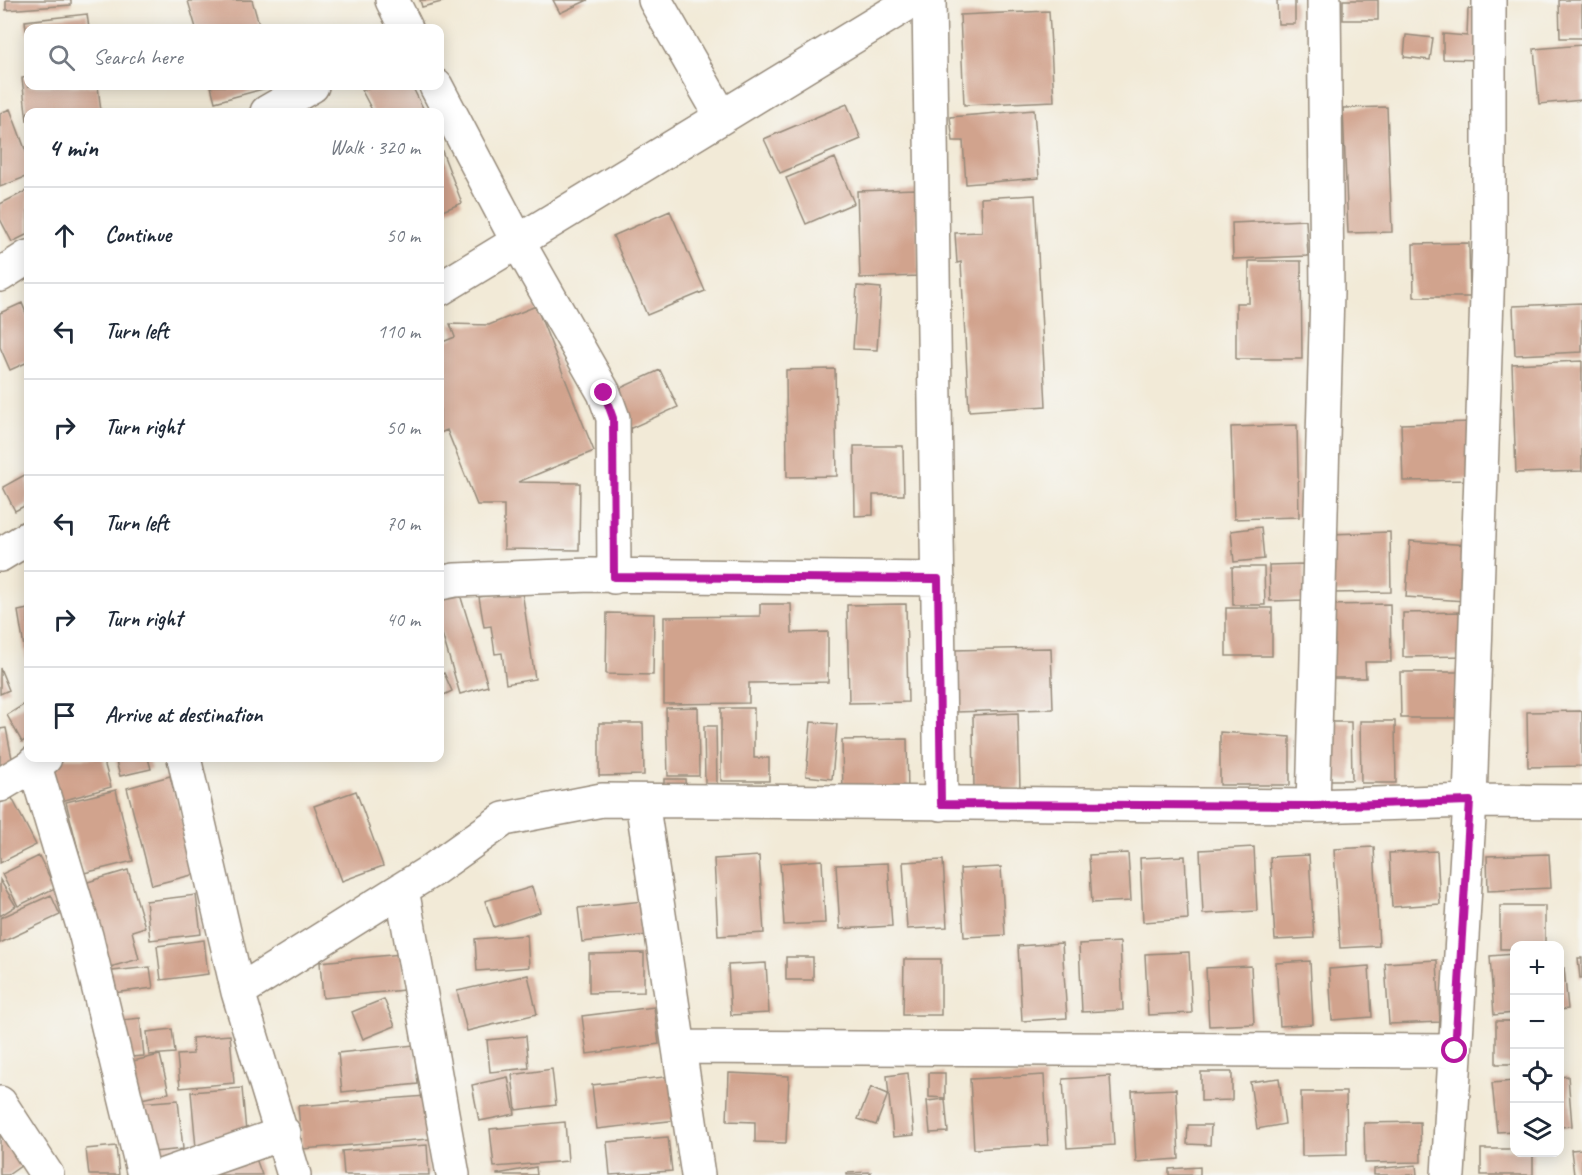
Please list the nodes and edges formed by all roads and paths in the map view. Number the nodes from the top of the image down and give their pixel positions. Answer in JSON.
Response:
{"nodes":[{"id":1,"x":392,"y":0,"type":"edge"},
{"id":2,"x":655,"y":0,"type":"edge"},
{"id":3,"x":914,"y":0,"type":"edge"},
{"id":4,"x":930,"y":0,"type":"edge"},
{"id":5,"x":1324,"y":0,"type":"edge"},
{"id":6,"x":1489,"y":0,"type":"edge"},
{"id":7,"x":403,"y":24,"type":"edge"},
{"id":8,"x":305,"y":90,"type":"edge"},
{"id":9,"x":438,"y":90,"type":"edge"},
{"id":10,"x":274,"y":108,"type":"edge"},
{"id":11,"x":722,"y":117,"type":"junction"},
{"id":12,"x":518,"y":242,"type":"junction"},
{"id":13,"x":24,"y":260,"type":"edge"},
{"id":14,"x":0,"y":275,"type":"edge"},
{"id":15,"x":444,"y":287,"type":"edge"},
{"id":16,"x":24,"y":540,"type":"edge"},
{"id":17,"x":0,"y":555,"type":"edge"},
{"id":18,"x":614,"y":577,"type":"junction"},
{"id":19,"x":938,"y":579,"type":"junction"},
{"id":20,"x":444,"y":582,"type":"edge"},
{"id":21,"x":36,"y":762,"type":"edge"},
{"id":22,"x":40,"y":762,"type":"edge"},
{"id":23,"x":185,"y":762,"type":"edge"},
{"id":24,"x":0,"y":785,"type":"edge"},
{"id":25,"x":642,"y":801,"type":"junction"},
{"id":26,"x":1470,"y":801,"type":"junction"},
{"id":27,"x":1582,"y":802,"type":"edge"},
{"id":28,"x":941,"y":804,"type":"junction"},
{"id":29,"x":1313,"y":806,"type":"junction"},
{"id":30,"x":402,"y":889,"type":"junction"},
{"id":31,"x":238,"y":992,"type":"junction"},
{"id":32,"x":680,"y":1047,"type":"junction"},
{"id":33,"x":1455,"y":1051,"type":"junction"},
{"id":34,"x":0,"y":1104,"type":"edge"},
{"id":35,"x":284,"y":1133,"type":"junction"},
{"id":36,"x":47,"y":1175,"type":"edge"},
{"id":37,"x":144,"y":1175,"type":"edge"},
{"id":38,"x":164,"y":1175,"type":"edge"},
{"id":39,"x":294,"y":1175,"type":"edge"},
{"id":40,"x":453,"y":1175,"type":"edge"},
{"id":41,"x":698,"y":1175,"type":"edge"},
{"id":42,"x":1448,"y":1175,"type":"edge"}],
"edges":[{"from":1,"to":7,"type":"street"},
{"from":2,"to":11,"type":"street"},
{"from":3,"to":11,"type":"street"},
{"from":4,"to":19,"type":"street"},
{"from":5,"to":29,"type":"street"},
{"from":6,"to":26,"type":"street"},
{"from":8,"to":10,"type":"street"},
{"from":9,"to":12,"type":"street"},
{"from":11,"to":12,"type":"street"},
{"from":12,"to":15,"type":"street"},
{"from":12,"to":18,"type":"street"},
{"from":13,"to":14,"type":"street"},
{"from":16,"to":17,"type":"street"},
{"from":18,"to":19,"type":"street"},
{"from":18,"to":20,"type":"street"},
{"from":19,"to":28,"type":"street"},
{"from":21,"to":24,"type":"street"},
{"from":22,"to":37,"type":"street"},
{"from":23,"to":31,"type":"street"},
{"from":25,"to":28,"type":"street"},
{"from":25,"to":30,"type":"street"},
{"from":25,"to":32,"type":"street"},
{"from":26,"to":27,"type":"street"},
{"from":26,"to":29,"type":"street"},
{"from":26,"to":33,"type":"street"},
{"from":28,"to":29,"type":"street"},
{"from":30,"to":31,"type":"street"},
{"from":30,"to":40,"type":"street"},
{"from":31,"to":35,"type":"street"},
{"from":32,"to":33,"type":"street"},
{"from":32,"to":41,"type":"street"},
{"from":33,"to":42,"type":"street"},
{"from":34,"to":36,"type":"street"},
{"from":35,"to":38,"type":"street"},
{"from":35,"to":39,"type":"street"}]}
